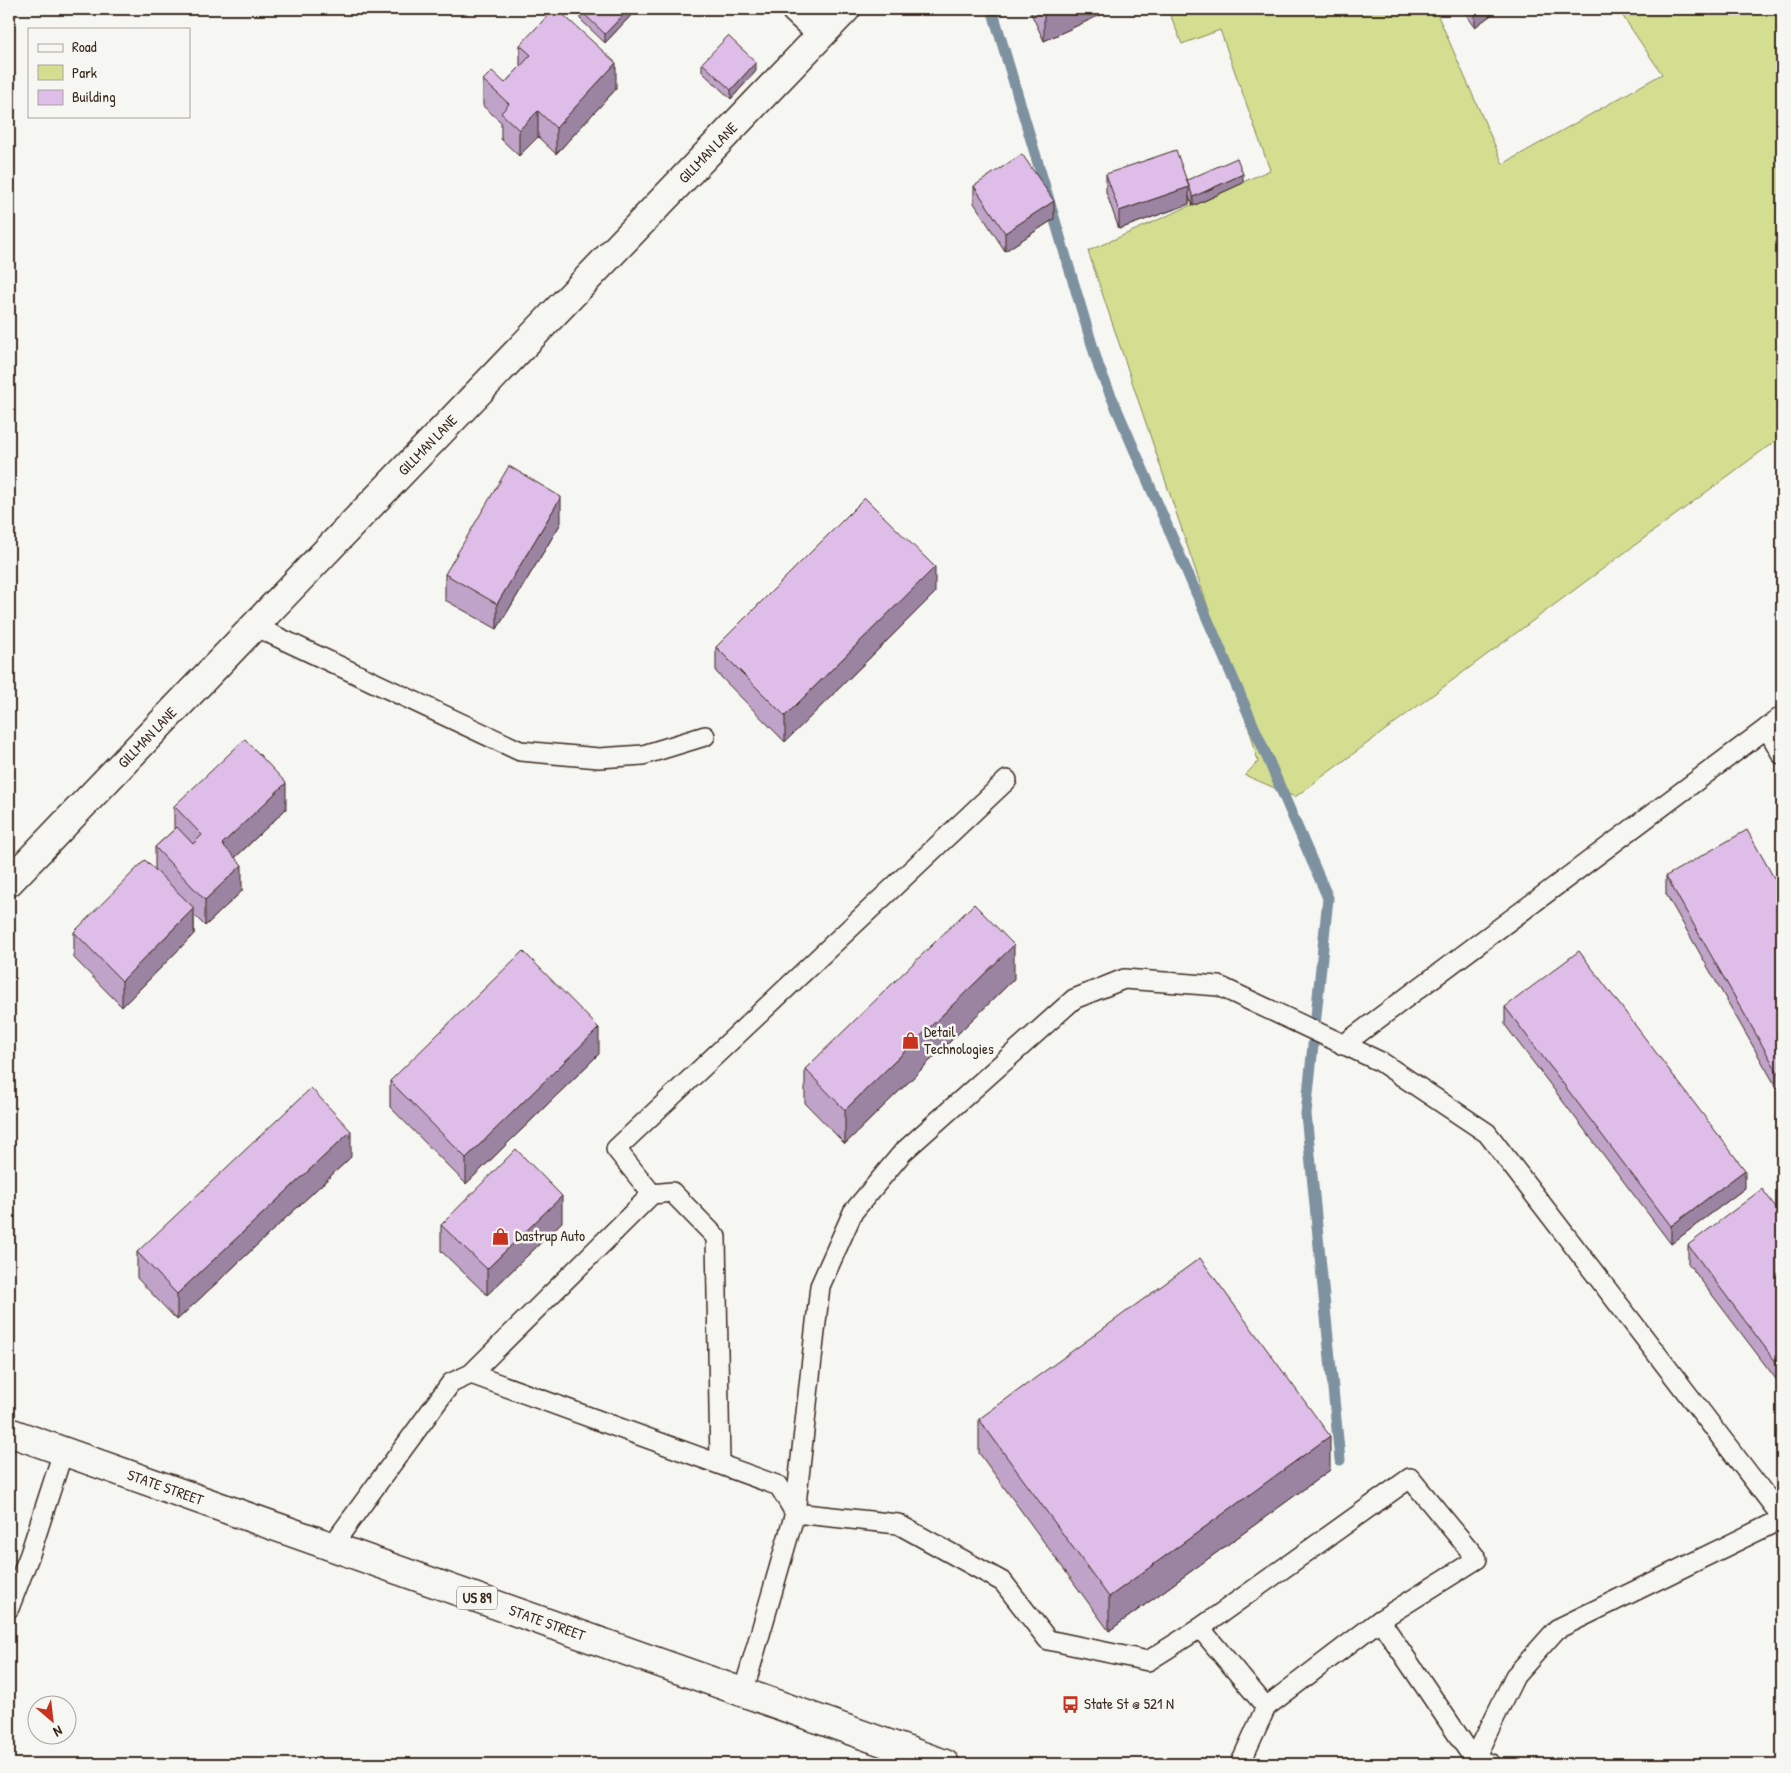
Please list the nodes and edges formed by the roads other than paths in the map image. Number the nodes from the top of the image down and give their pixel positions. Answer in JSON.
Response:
{"nodes":[{"id":1,"x":795,"y":9,"type":"edge"},
{"id":2,"x":846,"y":9,"type":"edge"},
{"id":3,"x":821,"y":33,"type":"junction"},
{"id":4,"x":254,"y":626,"type":"junction"},
{"id":5,"x":1782,"y":716,"type":"edge"},
{"id":6,"x":1767,"y":728,"type":"junction"},
{"id":7,"x":705,"y":736,"type":"dead end"},
{"id":8,"x":1782,"y":755,"type":"edge"},
{"id":9,"x":1007,"y":780,"type":"dead end"},
{"id":10,"x":9,"y":882,"type":"edge"},
{"id":11,"x":1343,"y":1045,"type":"junction"},
{"id":12,"x":652,"y":1194,"type":"junction"},
{"id":13,"x":471,"y":1374,"type":"junction"},
{"id":14,"x":9,"y":1432,"type":"edge"},
{"id":15,"x":63,"y":1452,"type":"junction"},
{"id":16,"x":720,"y":1464,"type":"junction"},
{"id":17,"x":795,"y":1513,"type":"junction"},
{"id":18,"x":1782,"y":1518,"type":"edge"},
{"id":19,"x":331,"y":1546,"type":"junction"},
{"id":20,"x":9,"y":1608,"type":"edge"},
{"id":21,"x":1380,"y":1620,"type":"junction"},
{"id":22,"x":1200,"y":1628,"type":"junction"},
{"id":23,"x":744,"y":1693,"type":"junction"},
{"id":24,"x":1266,"y":1707,"type":"junction"},
{"id":25,"x":1479,"y":1762,"type":"edge"},
{"id":26,"x":945,"y":1764,"type":"edge"},
{"id":27,"x":1240,"y":1764,"type":"edge"}],
"edges":[{"from":1,"to":3,"type":"street"},
{"from":2,"to":3,"type":"street","name":"GILLMAN LANE"},
{"from":3,"to":4,"type":"street","name":"GILLMAN LANE"},
{"from":4,"to":7,"type":"lane"},
{"from":4,"to":10,"type":"street","name":"GILLMAN LANE"},
{"from":5,"to":6,"type":"lane"},
{"from":6,"to":8,"type":"lane"},
{"from":6,"to":11,"type":"lane"},
{"from":9,"to":12,"type":"lane"},
{"from":11,"to":17,"type":"lane"},
{"from":11,"to":18,"type":"lane"},
{"from":12,"to":13,"type":"lane"},
{"from":12,"to":16,"type":"lane"},
{"from":13,"to":16,"type":"lane"},
{"from":13,"to":19,"type":"lane"},
{"from":14,"to":15,"type":"street","name":"STATE STREET","number":"US 89"},
{"from":15,"to":19,"type":"street","name":"STATE STREET","number":"US 89"},
{"from":15,"to":20,"type":"lane"},
{"from":16,"to":17,"type":"lane"},
{"from":17,"to":22,"type":"lane"},
{"from":17,"to":23,"type":"lane"},
{"from":18,"to":25,"type":"lane"},
{"from":19,"to":23,"type":"street","name":"STATE STREET","number":"US 89"},
{"from":21,"to":22,"type":"lane"},
{"from":21,"to":24,"type":"lane"},
{"from":21,"to":25,"type":"lane"},
{"from":22,"to":24,"type":"lane"},
{"from":23,"to":26,"type":"street","name":"STATE STREET","number":"US 89"},
{"from":24,"to":27,"type":"lane"}]}
